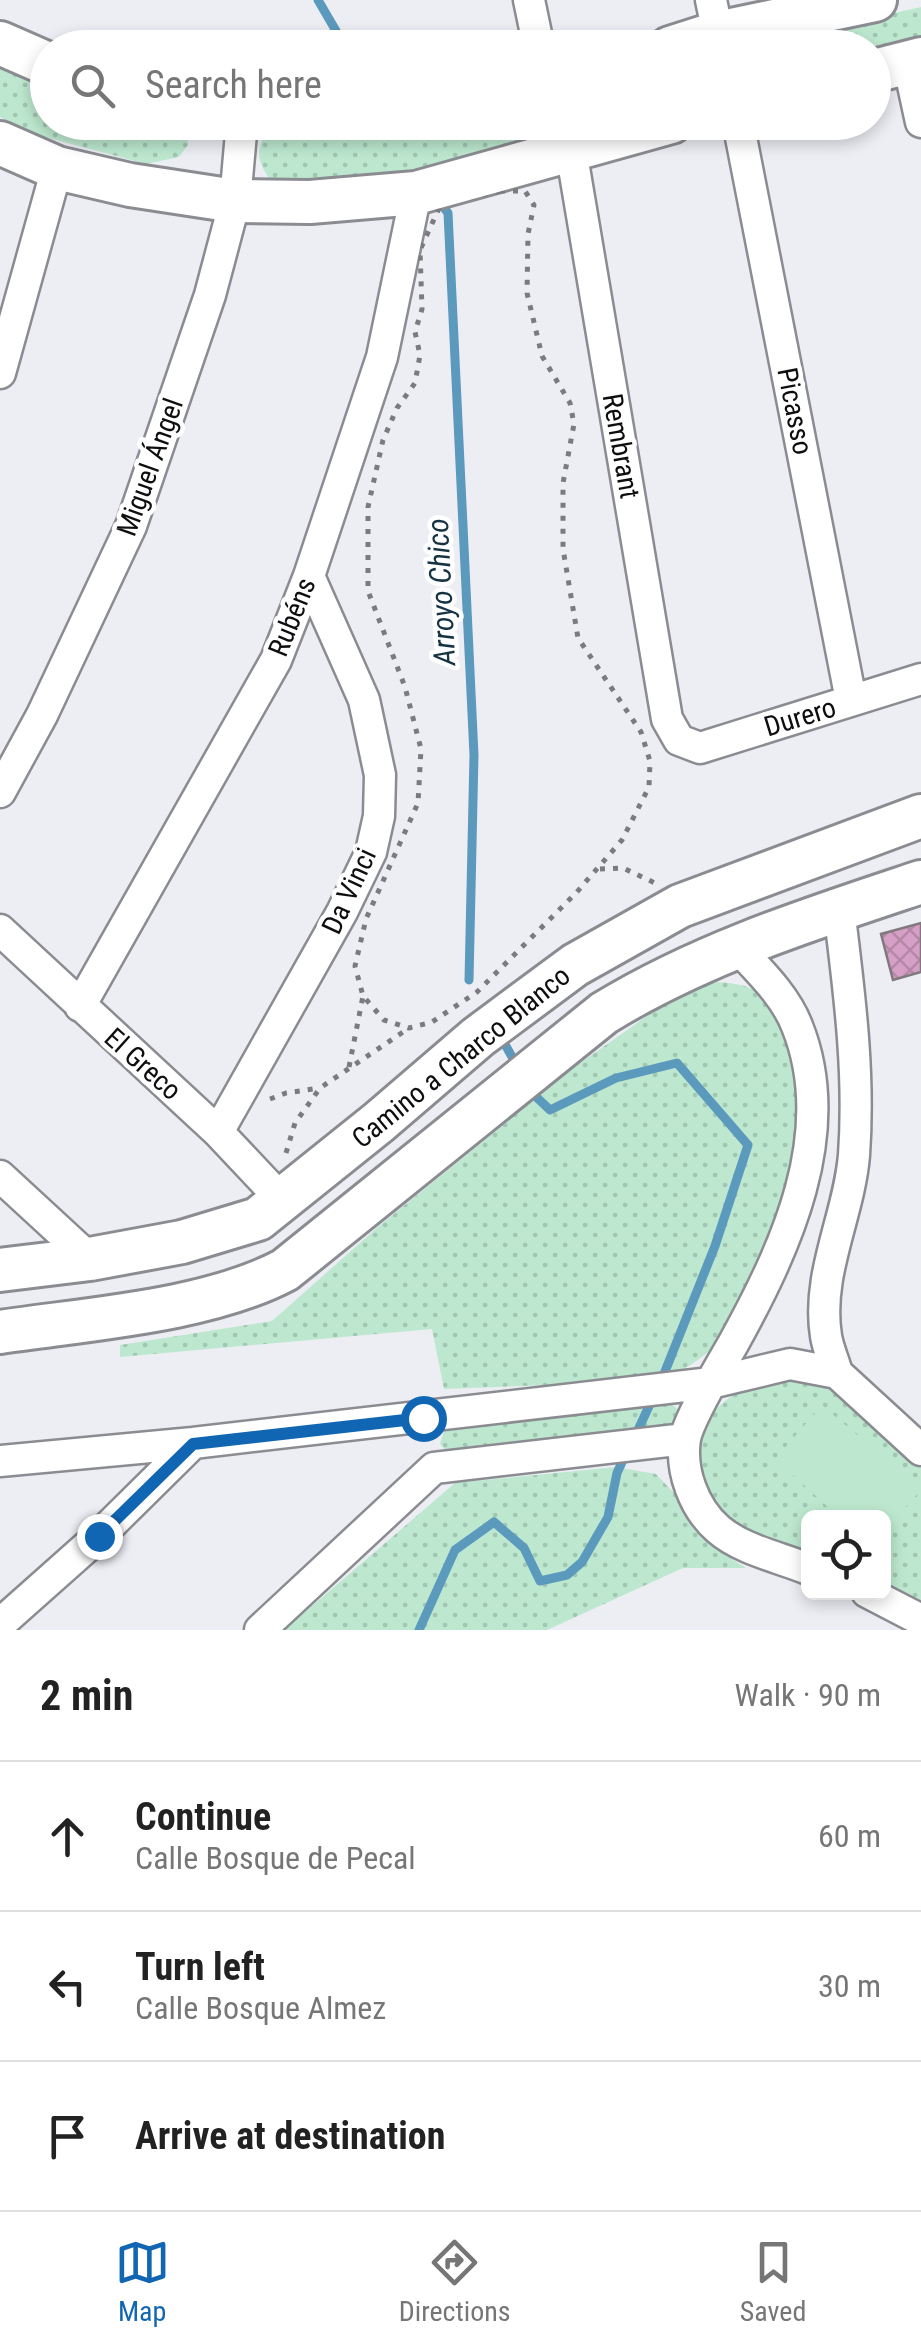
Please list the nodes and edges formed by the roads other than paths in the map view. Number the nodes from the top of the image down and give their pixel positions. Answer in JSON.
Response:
{"nodes":[{"id":1,"x":530,"y":0,"type":"edge"},
{"id":2,"x":876,"y":0,"type":"edge"},
{"id":3,"x":716,"y":27,"type":"edge"},
{"id":4,"x":536,"y":30,"type":"edge"},
{"id":5,"x":0,"y":43,"type":"edge"},
{"id":6,"x":30,"y":56,"type":"edge"},
{"id":7,"x":901,"y":64,"type":"edge"},
{"id":8,"x":921,"y":122,"type":"edge"},
{"id":9,"x":240,"y":140,"type":"edge"},
{"id":10,"x":607,"y":140,"type":"edge"},
{"id":11,"x":742,"y":140,"type":"edge"},
{"id":12,"x":0,"y":143,"type":"edge"},
{"id":13,"x":571,"y":150,"type":"junction"},
{"id":14,"x":57,"y":168,"type":"junction"},
{"id":15,"x":416,"y":193,"type":"junction"},
{"id":16,"x":234,"y":201,"type":"junction"},
{"id":17,"x":1,"y":370,"type":"edge"},
{"id":18,"x":309,"y":576,"type":"junction"},
{"id":19,"x":921,"y":679,"type":"edge"},
{"id":20,"x":851,"y":700,"type":"junction"},
{"id":21,"x":678,"y":740,"type":"joint"},
{"id":22,"x":0,"y":792,"type":"edge"},
{"id":23,"x":921,"y":816,"type":"edge"},
{"id":24,"x":921,"y":882,"type":"edge"},
{"id":25,"x":839,"y":909,"type":"junction"},
{"id":26,"x":0,"y":930,"type":"edge"},
{"id":27,"x":737,"y":947,"type":"junction"},
{"id":28,"x":575,"y":965,"type":"junction"},
{"id":29,"x":80,"y":1006,"type":"junction"},
{"id":30,"x":604,"y":1012,"type":"junction"},
{"id":31,"x":218,"y":1132,"type":"junction"},
{"id":32,"x":0,"y":1176,"type":"edge"},
{"id":33,"x":283,"y":1200,"type":"junction"},
{"id":34,"x":90,"y":1259,"type":"junction"},
{"id":35,"x":0,"y":1270,"type":"edge"},
{"id":36,"x":0,"y":1332,"type":"edge"},
{"id":37,"x":837,"y":1373,"type":"junction"},
{"id":38,"x":711,"y":1383,"type":"junction"},
{"id":39,"x":423,"y":1418,"type":"junction"},
{"id":40,"x":685,"y":1439,"type":"junction"},
{"id":41,"x":193,"y":1444,"type":"junction"},
{"id":42,"x":921,"y":1450,"type":"edge"},
{"id":43,"x":0,"y":1461,"type":"edge"},
{"id":44,"x":434,"y":1468,"type":"junction"},
{"id":45,"x":801,"y":1566,"type":"edge"},
{"id":46,"x":882,"y":1600,"type":"edge"},
{"id":47,"x":921,"y":1620,"type":"edge"},
{"id":48,"x":0,"y":1624,"type":"edge"},
{"id":49,"x":260,"y":1630,"type":"edge"}],
"edges":[{"from":1,"to":4,"type":"street"},
{"from":2,"to":3,"type":"street"},
{"from":5,"to":6,"type":"street"},
{"from":7,"to":8,"type":"street"},
{"from":9,"to":16,"type":"street","name":"Miguel Ángel"},
{"from":10,"to":13,"type":"street"},
{"from":11,"to":20,"type":"street","name":"Picasso"},
{"from":12,"to":14,"type":"street"},
{"from":13,"to":15,"type":"street"},
{"from":13,"to":21,"type":"street","name":"Rembrant"},
{"from":14,"to":16,"type":"street"},
{"from":14,"to":17,"type":"street"},
{"from":15,"to":16,"type":"street"},
{"from":15,"to":18,"type":"street","name":"Rubéns"},
{"from":16,"to":22,"type":"street","name":"Miguel Ángel"},
{"from":18,"to":29,"type":"street","name":"Rubéns"},
{"from":18,"to":31,"type":"street","name":"Da Vinci"},
{"from":19,"to":20,"type":"street","name":"Durero"},
{"from":20,"to":21,"type":"street","name":"Durero"},
{"from":23,"to":28,"type":"street","name":"Camino a Charco Blanco"},
{"from":24,"to":25,"type":"street","name":"Camino a Charco Blanco"},
{"from":25,"to":27,"type":"street","name":"Camino a Charco Blanco"},
{"from":25,"to":37,"type":"street"},
{"from":26,"to":29,"type":"street","name":"El Greco"},
{"from":27,"to":30,"type":"street","name":"Camino a Charco Blanco"},
{"from":27,"to":38,"type":"street"},
{"from":28,"to":30,"type":"street"},
{"from":28,"to":33,"type":"street","name":"Camino a Charco Blanco"},
{"from":29,"to":31,"type":"street","name":"El Greco"},
{"from":30,"to":36,"type":"street","name":"Camino a Charco Blanco"},
{"from":31,"to":33,"type":"street","name":"El Greco"},
{"from":32,"to":34,"type":"street"},
{"from":33,"to":34,"type":"street","name":"Camino a Charco Blanco"},
{"from":34,"to":35,"type":"street","name":"Camino a Charco Blanco"},
{"from":37,"to":38,"type":"street"},
{"from":37,"to":42,"type":"street"},
{"from":38,"to":39,"type":"street"},
{"from":38,"to":40,"type":"street"},
{"from":39,"to":41,"type":"street"},
{"from":39,"to":44,"type":"street"},
{"from":40,"to":44,"type":"street"},
{"from":40,"to":45,"type":"street"},
{"from":41,"to":43,"type":"street"},
{"from":41,"to":48,"type":"street"},
{"from":44,"to":49,"type":"street"},
{"from":46,"to":47,"type":"street"}]}
